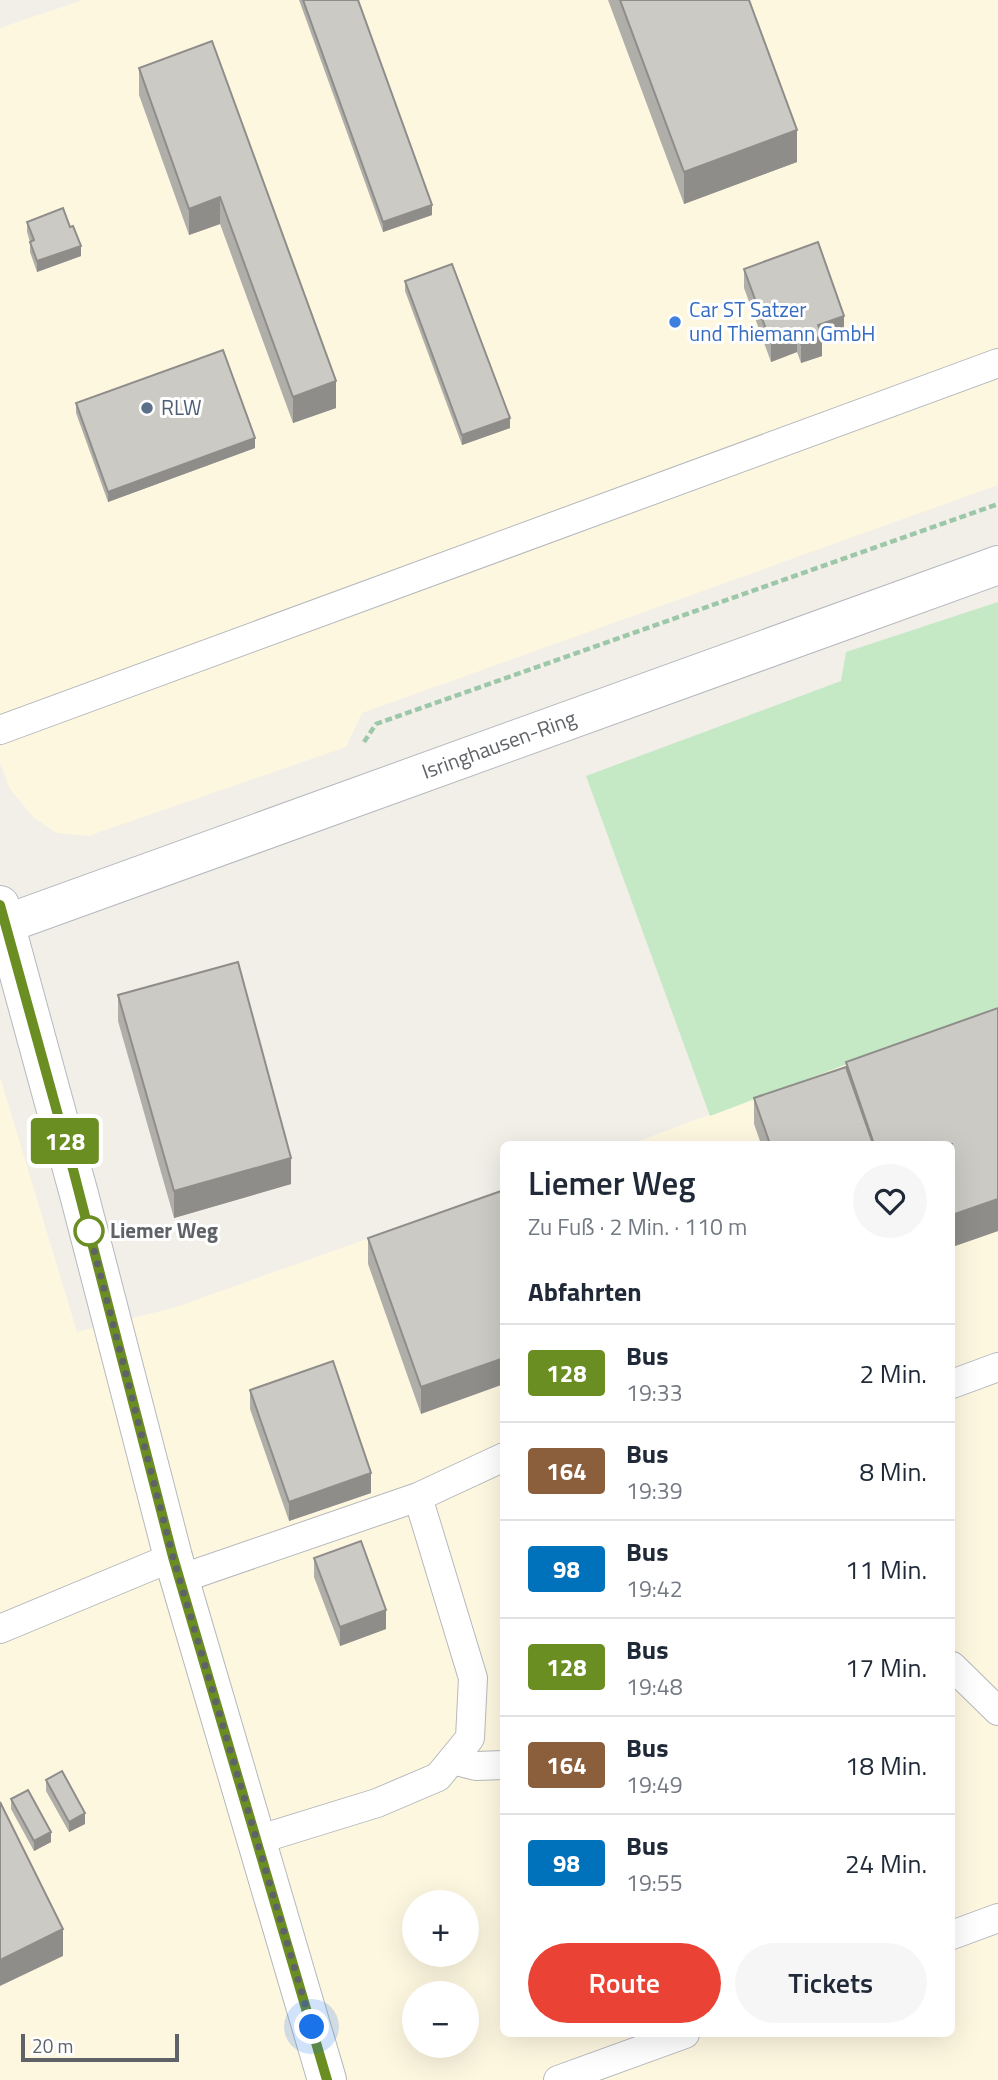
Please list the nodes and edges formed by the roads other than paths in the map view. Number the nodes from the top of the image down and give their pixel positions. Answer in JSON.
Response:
{"nodes":[{"id":1,"x":998,"y":363,"type":"edge"},
{"id":2,"x":998,"y":565,"type":"edge"},
{"id":3,"x":0,"y":730,"type":"edge"},
{"id":4,"x":2,"y":918,"type":"edge"},
{"id":5,"x":998,"y":1367,"type":"edge"},
{"id":6,"x":955,"y":1383,"type":"edge"},
{"id":7,"x":500,"y":1459,"type":"edge"},
{"id":8,"x":418,"y":1497,"type":"junction"},
{"id":9,"x":177,"y":1568,"type":"junction"},
{"id":10,"x":0,"y":1629,"type":"edge"},
{"id":11,"x":955,"y":1669,"type":"edge"},
{"id":12,"x":998,"y":1711,"type":"edge"},
{"id":13,"x":452,"y":1760,"type":"junction"},
{"id":14,"x":500,"y":1765,"type":"edge"},
{"id":15,"x":257,"y":1840,"type":"junction"},
{"id":16,"x":998,"y":1918,"type":"edge"},
{"id":17,"x":955,"y":1934,"type":"edge"},
{"id":18,"x":677,"y":2037,"type":"edge"},
{"id":19,"x":327,"y":2080,"type":"edge"},
{"id":20,"x":558,"y":2080,"type":"edge"}],
"edges":[{"from":1,"to":3,"type":"lane"},
{"from":2,"to":4,"type":"street","name":"Isringhausen-Ring"},
{"from":4,"to":9,"type":"street"},
{"from":5,"to":6,"type":"lane"},
{"from":7,"to":8,"type":"lane"},
{"from":8,"to":9,"type":"lane"},
{"from":8,"to":13,"type":"lane"},
{"from":9,"to":10,"type":"lane"},
{"from":9,"to":15,"type":"street"},
{"from":11,"to":12,"type":"lane"},
{"from":13,"to":14,"type":"lane"},
{"from":13,"to":15,"type":"lane"},
{"from":15,"to":19,"type":"street"},
{"from":16,"to":17,"type":"lane"},
{"from":18,"to":20,"type":"lane"}]}
